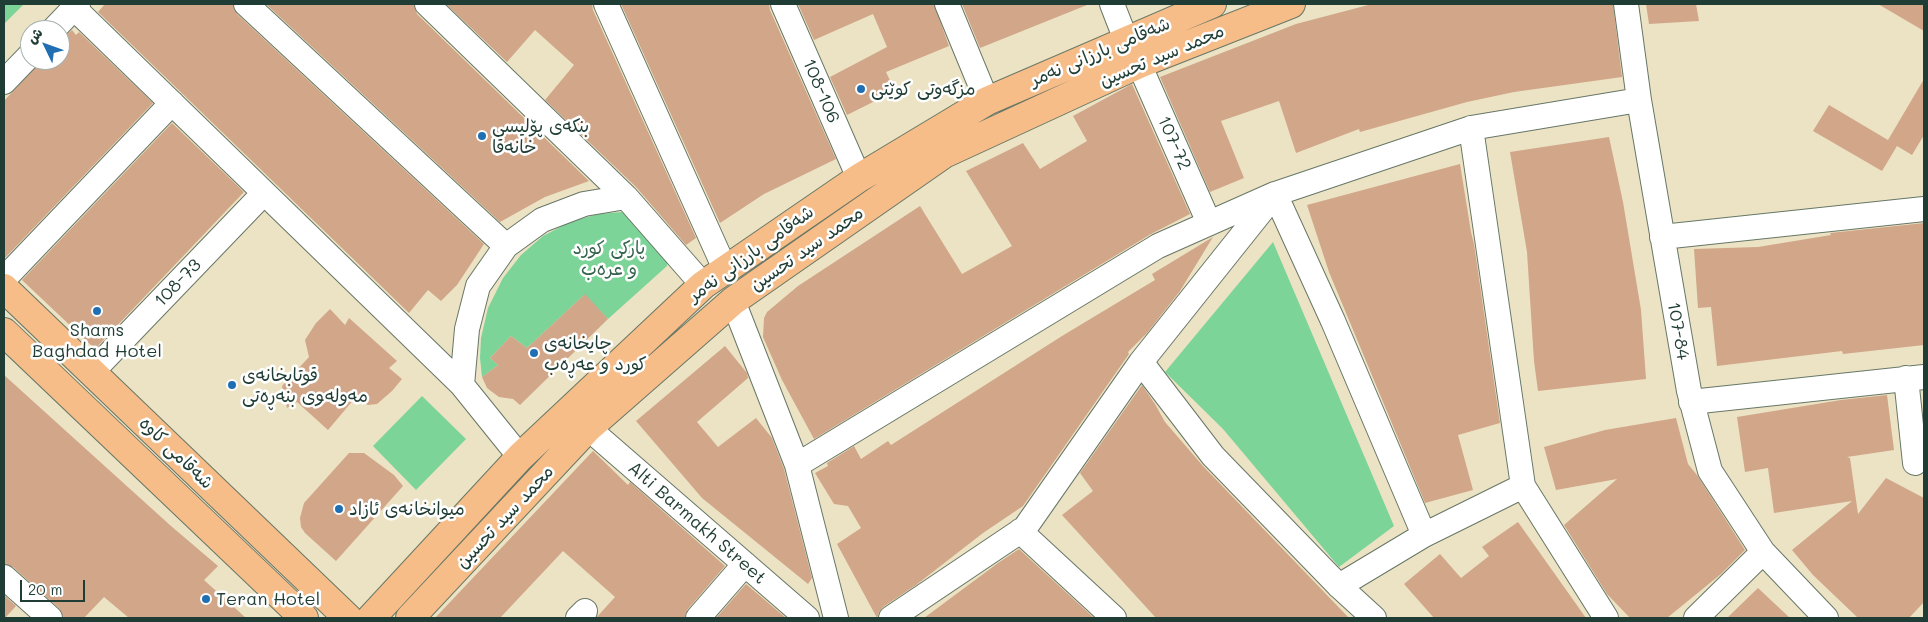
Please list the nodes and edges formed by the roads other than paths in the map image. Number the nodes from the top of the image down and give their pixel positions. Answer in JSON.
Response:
{"nodes":[{"id":1,"x":246,"y":4,"type":"edge"},
{"id":2,"x":427,"y":4,"type":"edge"},
{"id":3,"x":606,"y":4,"type":"edge"},
{"id":4,"x":784,"y":4,"type":"edge"},
{"id":5,"x":947,"y":4,"type":"edge"},
{"id":6,"x":1112,"y":4,"type":"edge"},
{"id":7,"x":1212,"y":4,"type":"edge"},
{"id":8,"x":1291,"y":4,"type":"edge"},
{"id":9,"x":1626,"y":4,"type":"edge"},
{"id":10,"x":76,"y":6,"type":"edge"},
{"id":11,"x":63,"y":20,"type":"edge"},
{"id":12,"x":1126,"y":40,"type":"junction"},
{"id":13,"x":1139,"y":64,"type":"junction"},
{"id":14,"x":20,"y":65,"type":"edge"},
{"id":15,"x":4,"y":82,"type":"edge"},
{"id":16,"x":1639,"y":100,"type":"junction"},
{"id":17,"x":987,"y":101,"type":"junction"},
{"id":18,"x":172,"y":103,"type":"junction"},
{"id":19,"x":1471,"y":128,"type":"junction"},
{"id":20,"x":859,"y":178,"type":"junction"},
{"id":21,"x":264,"y":193,"type":"junction"},
{"id":22,"x":1275,"y":194,"type":"junction"},
{"id":23,"x":626,"y":197,"type":"junction"},
{"id":24,"x":1924,"y":209,"type":"edge"},
{"id":25,"x":1209,"y":223,"type":"junction"},
{"id":26,"x":1662,"y":237,"type":"junction"},
{"id":27,"x":506,"y":246,"type":"junction"},
{"id":28,"x":725,"y":269,"type":"junction"},
{"id":29,"x":4,"y":279,"type":"edge"},
{"id":30,"x":703,"y":285,"type":"junction"},
{"id":31,"x":4,"y":288,"type":"edge"},
{"id":32,"x":732,"y":301,"type":"junction"},
{"id":33,"x":4,"y":332,"type":"edge"},
{"id":34,"x":64,"y":346,"type":"junction"},
{"id":35,"x":1141,"y":362,"type":"junction"},
{"id":36,"x":42,"y":368,"type":"junction"},
{"id":37,"x":92,"y":372,"type":"junction"},
{"id":38,"x":1915,"y":378,"type":"edge"},
{"id":39,"x":462,"y":385,"type":"junction"},
{"id":40,"x":1691,"y":402,"type":"junction"},
{"id":41,"x":588,"y":428,"type":"junction"},
{"id":42,"x":520,"y":457,"type":"junction"},
{"id":43,"x":1915,"y":463,"type":"dead end"},
{"id":44,"x":797,"y":465,"type":"junction"},
{"id":45,"x":1523,"y":486,"type":"junction"},
{"id":46,"x":1020,"y":531,"type":"junction"},
{"id":47,"x":1424,"y":535,"type":"junction"},
{"id":48,"x":1762,"y":552,"type":"junction"},
{"id":49,"x":745,"y":564,"type":"junction"},
{"id":50,"x":4,"y":577,"type":"edge"},
{"id":51,"x":1339,"y":586,"type":"junction"},
{"id":52,"x":50,"y":618,"type":"edge"},
{"id":53,"x":304,"y":618,"type":"edge"},
{"id":54,"x":348,"y":618,"type":"edge"},
{"id":55,"x":371,"y":618,"type":"edge"},
{"id":56,"x":410,"y":618,"type":"edge"},
{"id":57,"x":698,"y":618,"type":"edge"},
{"id":58,"x":807,"y":618,"type":"edge"},
{"id":59,"x":836,"y":618,"type":"edge"},
{"id":60,"x":891,"y":618,"type":"edge"},
{"id":61,"x":1114,"y":618,"type":"edge"},
{"id":62,"x":1374,"y":618,"type":"edge"},
{"id":63,"x":1606,"y":618,"type":"edge"},
{"id":64,"x":1696,"y":618,"type":"edge"},
{"id":65,"x":1826,"y":618,"type":"edge"}],
"edges":[{"from":1,"to":27,"type":"street"},
{"from":2,"to":23,"type":"street"},
{"from":3,"to":28,"type":"street"},
{"from":4,"to":20,"type":"street","name":"108-106"},
{"from":5,"to":17,"type":"street"},
{"from":6,"to":12,"type":"street"},
{"from":7,"to":12,"type":"main road","name":"شەقامی بارزانی نەمر"},
{"from":8,"to":13,"type":"main road","name":"محمد سید تحسین"},
{"from":9,"to":16,"type":"street","name":"107-84"},
{"from":10,"to":11,"type":"street"},
{"from":10,"to":18,"type":"street"},
{"from":12,"to":17,"type":"main road","name":"شەقامی بارزانی نەمر"},
{"from":13,"to":25,"type":"street","name":"107-72"},
{"from":13,"to":32,"type":"main road","name":"محمد سید تحسین"},
{"from":14,"to":15,"type":"street"},
{"from":16,"to":19,"type":"street"},
{"from":16,"to":26,"type":"street","name":"107-84"},
{"from":17,"to":20,"type":"main road","name":"شەقامی بارزانی نەمر"},
{"from":18,"to":21,"type":"street"},
{"from":18,"to":29,"type":"street"},
{"from":19,"to":22,"type":"street"},
{"from":19,"to":45,"type":"street"},
{"from":20,"to":28,"type":"main road","name":"شەقامی بارزانی نەمر"},
{"from":21,"to":37,"type":"street","name":"108-73"},
{"from":21,"to":39,"type":"street"},
{"from":22,"to":25,"type":"street"},
{"from":22,"to":35,"type":"street"},
{"from":22,"to":47,"type":"street"},
{"from":23,"to":27,"type":"street"},
{"from":23,"to":30,"type":"street"},
{"from":24,"to":26,"type":"street"},
{"from":25,"to":44,"type":"street"},
{"from":26,"to":40,"type":"street","name":"107-84"},
{"from":27,"to":39,"type":"street"},
{"from":28,"to":30,"type":"main road","name":"شەقامی بارزانی نەمر"},
{"from":30,"to":42,"type":"main road","name":"شەقامی بارزانی نەمر"},
{"from":31,"to":34,"type":"main road","name":"شەقامی کاوە"},
{"from":32,"to":41,"type":"main road","name":"محمد سید تحسین"},
{"from":32,"to":44,"type":"street"},
{"from":33,"to":36,"type":"main road","name":"شەقامی کاوە"},
{"from":34,"to":36,"type":"main road"},
{"from":34,"to":37,"type":"main road","name":"شەقامی کاوە"},
{"from":35,"to":46,"type":"street"},
{"from":35,"to":51,"type":"street"},
{"from":36,"to":53,"type":"main road","name":"شەقامی کاوە"},
{"from":37,"to":54,"type":"main road","name":"شەقامی کاوە"},
{"from":38,"to":40,"type":"street"},
{"from":38,"to":43,"type":"street"},
{"from":39,"to":42,"type":"street"},
{"from":40,"to":48,"type":"street","name":"107-84"},
{"from":41,"to":49,"type":"street","name":"Alti Barmakh Street"},
{"from":41,"to":56,"type":"main road","name":"محمد سید تحسین"},
{"from":42,"to":55,"type":"main road","name":"شەقامی بارزانی نەمر"},
{"from":44,"to":59,"type":"street"},
{"from":45,"to":47,"type":"street"},
{"from":45,"to":63,"type":"street"},
{"from":46,"to":60,"type":"street"},
{"from":46,"to":61,"type":"street"},
{"from":47,"to":51,"type":"street"},
{"from":48,"to":64,"type":"street"},
{"from":48,"to":65,"type":"street","name":"107-84"},
{"from":49,"to":57,"type":"street"},
{"from":49,"to":58,"type":"street","name":"Alti Barmakh Street"},
{"from":50,"to":52,"type":"street"},
{"from":51,"to":62,"type":"street"}]}
